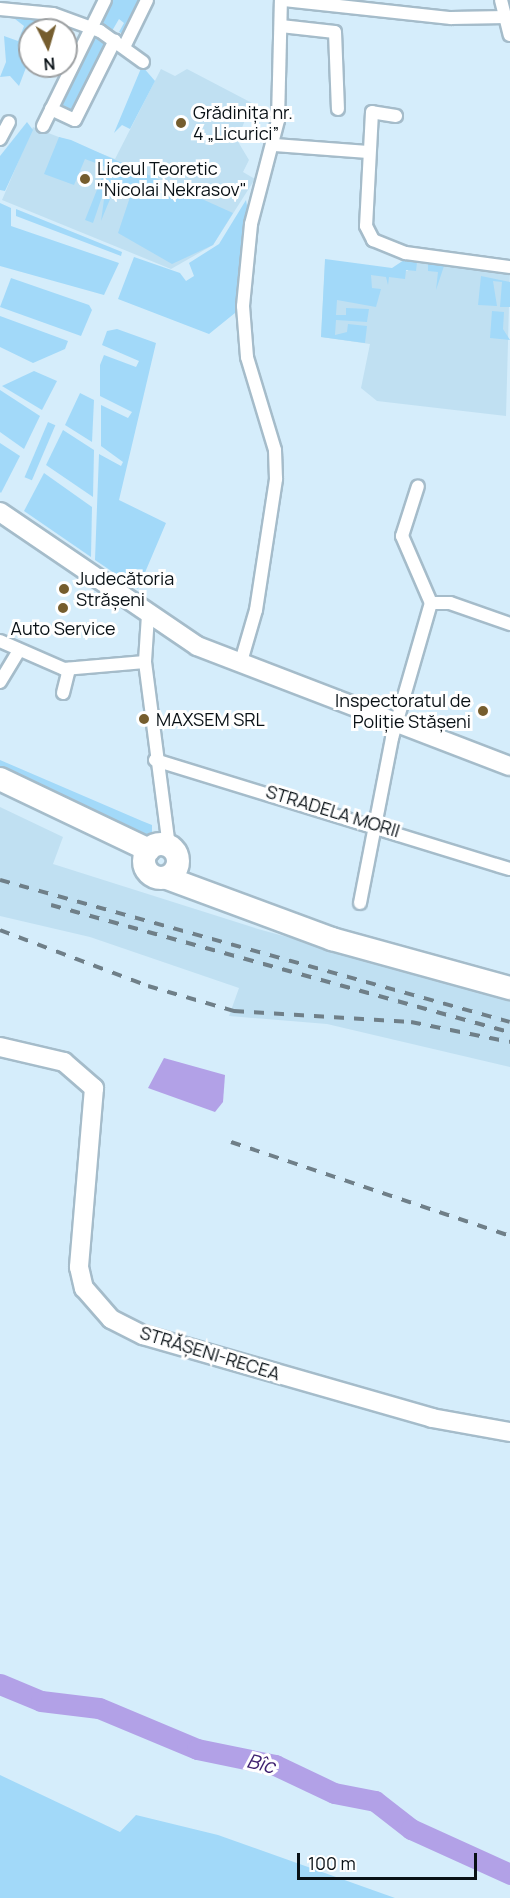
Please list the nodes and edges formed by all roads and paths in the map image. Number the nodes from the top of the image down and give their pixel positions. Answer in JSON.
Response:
{"nodes":[{"id":1,"x":105,"y":0,"type":"edge"},
{"id":2,"x":147,"y":0,"type":"edge"},
{"id":3,"x":283,"y":0,"type":"edge"},
{"id":4,"x":501,"y":0,"type":"edge"},
{"id":5,"x":8,"y":6,"type":"edge"},
{"id":6,"x":506,"y":17,"type":"junction"},
{"id":7,"x":281,"y":26,"type":"junction"},
{"id":8,"x":91,"y":29,"type":"junction"},
{"id":9,"x":510,"y":35,"type":"edge"},
{"id":10,"x":120,"y":44,"type":"junction"},
{"id":11,"x":143,"y":62,"type":"dead end"},
{"id":12,"x":51,"y":109,"type":"junction"},
{"id":13,"x":338,"y":109,"type":"dead end"},
{"id":14,"x":396,"y":116,"type":"dead end"},
{"id":15,"x":9,"y":122,"type":"dead end"},
{"id":16,"x":43,"y":126,"type":"dead end"},
{"id":17,"x":0,"y":139,"type":"edge"},
{"id":18,"x":274,"y":145,"type":"junction"},
{"id":19,"x":369,"y":152,"type":"junction"},
{"id":20,"x":510,"y":267,"type":"edge"},
{"id":21,"x":418,"y":486,"type":"dead end"},
{"id":22,"x":0,"y":512,"type":"edge"},
{"id":23,"x":431,"y":603,"type":"junction"},
{"id":24,"x":148,"y":615,"type":"junction"},
{"id":25,"x":510,"y":624,"type":"edge"},
{"id":26,"x":0,"y":641,"type":"edge"},
{"id":27,"x":19,"y":650,"type":"junction"},
{"id":28,"x":145,"y":662,"type":"junction"},
{"id":29,"x":240,"y":665,"type":"junction"},
{"id":30,"x":69,"y":669,"type":"junction"},
{"id":31,"x":0,"y":682,"type":"edge"},
{"id":32,"x":63,"y":693,"type":"dead end"},
{"id":33,"x":398,"y":722,"type":"junction"},
{"id":34,"x":154,"y":760,"type":"junction"},
{"id":35,"x":510,"y":766,"type":"edge"},
{"id":36,"x":0,"y":779,"type":"edge"},
{"id":37,"x":0,"y":793,"type":"edge"},
{"id":38,"x":377,"y":824,"type":"junction"},
{"id":39,"x":162,"y":861,"type":"junction"},
{"id":40,"x":510,"y":869,"type":"edge"},
{"id":41,"x":360,"y":903,"type":"dead end"},
{"id":42,"x":510,"y":973,"type":"edge"},
{"id":43,"x":510,"y":988,"type":"edge"},
{"id":44,"x":0,"y":1047,"type":"edge"},
{"id":45,"x":510,"y":1432,"type":"edge"}],
"edges":[{"from":1,"to":8,"type":"street"},
{"from":2,"to":10,"type":"street"},
{"from":3,"to":6,"type":"street"},
{"from":3,"to":7,"type":"street"},
{"from":4,"to":6,"type":"street"},
{"from":5,"to":8,"type":"street"},
{"from":6,"to":9,"type":"street"},
{"from":7,"to":13,"type":"street"},
{"from":7,"to":18,"type":"street"},
{"from":8,"to":10,"type":"street"},
{"from":8,"to":12,"type":"street"},
{"from":10,"to":11,"type":"street"},
{"from":10,"to":12,"type":"street"},
{"from":12,"to":16,"type":"street"},
{"from":14,"to":19,"type":"street"},
{"from":15,"to":17,"type":"street"},
{"from":18,"to":19,"type":"street"},
{"from":18,"to":29,"type":"street"},
{"from":19,"to":20,"type":"street"},
{"from":21,"to":23,"type":"street"},
{"from":22,"to":24,"type":"main road"},
{"from":23,"to":25,"type":"street"},
{"from":23,"to":33,"type":"street"},
{"from":24,"to":28,"type":"street"},
{"from":24,"to":29,"type":"main road"},
{"from":26,"to":27,"type":"street"},
{"from":27,"to":30,"type":"street"},
{"from":27,"to":31,"type":"street"},
{"from":28,"to":30,"type":"street"},
{"from":28,"to":34,"type":"street"},
{"from":29,"to":33,"type":"main road"},
{"from":30,"to":32,"type":"street"},
{"from":33,"to":35,"type":"main road"},
{"from":33,"to":38,"type":"street"},
{"from":34,"to":38,"type":"street","name":"STRADELA MORII"},
{"from":34,"to":39,"type":"street"},
{"from":36,"to":39,"type":"highway"},
{"from":37,"to":39,"type":"highway"},
{"from":38,"to":40,"type":"street","name":"STRADELA MORII"},
{"from":38,"to":41,"type":"street"},
{"from":39,"to":42,"type":"highway"},
{"from":39,"to":43,"type":"highway"},
{"from":44,"to":45,"type":"main road","name":"STRĂȘENI-RECEA"}]}
